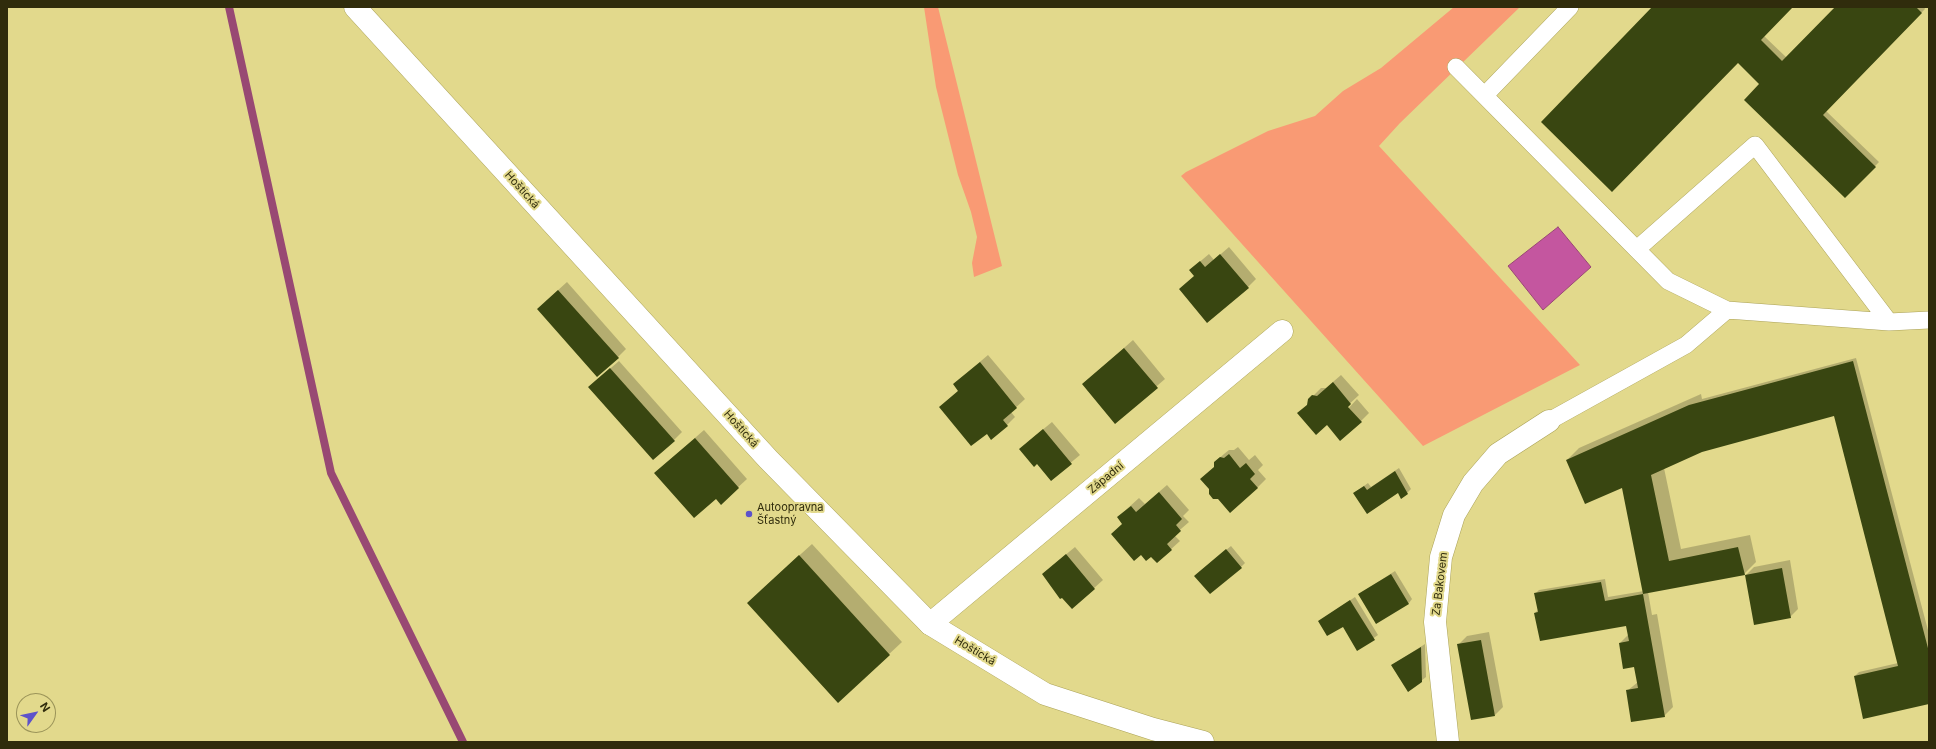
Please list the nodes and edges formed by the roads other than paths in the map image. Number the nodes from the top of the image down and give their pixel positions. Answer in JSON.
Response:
{"nodes":[{"id":1,"x":356,"y":7,"type":"edge"},
{"id":2,"x":1570,"y":7,"type":"edge"},
{"id":3,"x":1456,"y":67,"type":"dead end"},
{"id":4,"x":1484,"y":95,"type":"junction"},
{"id":5,"x":1637,"y":249,"type":"junction"},
{"id":6,"x":1727,"y":310,"type":"junction"},
{"id":7,"x":1929,"y":320,"type":"edge"},
{"id":8,"x":1889,"y":322,"type":"junction"},
{"id":9,"x":1282,"y":331,"type":"dead end"},
{"id":10,"x":1549,"y":421,"type":"joint"},
{"id":11,"x":930,"y":624,"type":"junction"},
{"id":12,"x":1203,"y":742,"type":"edge"},
{"id":13,"x":1448,"y":742,"type":"edge"}],
"edges":[{"from":1,"to":11,"type":"street","name":"Hoštická"},
{"from":2,"to":4,"type":"lane"},
{"from":3,"to":4,"type":"lane"},
{"from":4,"to":5,"type":"lane"},
{"from":5,"to":6,"type":"lane"},
{"from":5,"to":8,"type":"lane"},
{"from":6,"to":8,"type":"lane"},
{"from":6,"to":10,"type":"lane"},
{"from":7,"to":8,"type":"lane"},
{"from":9,"to":11,"type":"street","name":"Západní"},
{"from":10,"to":13,"type":"street","name":"Za Bakovem"},
{"from":11,"to":12,"type":"street","name":"Hoštická"}]}
